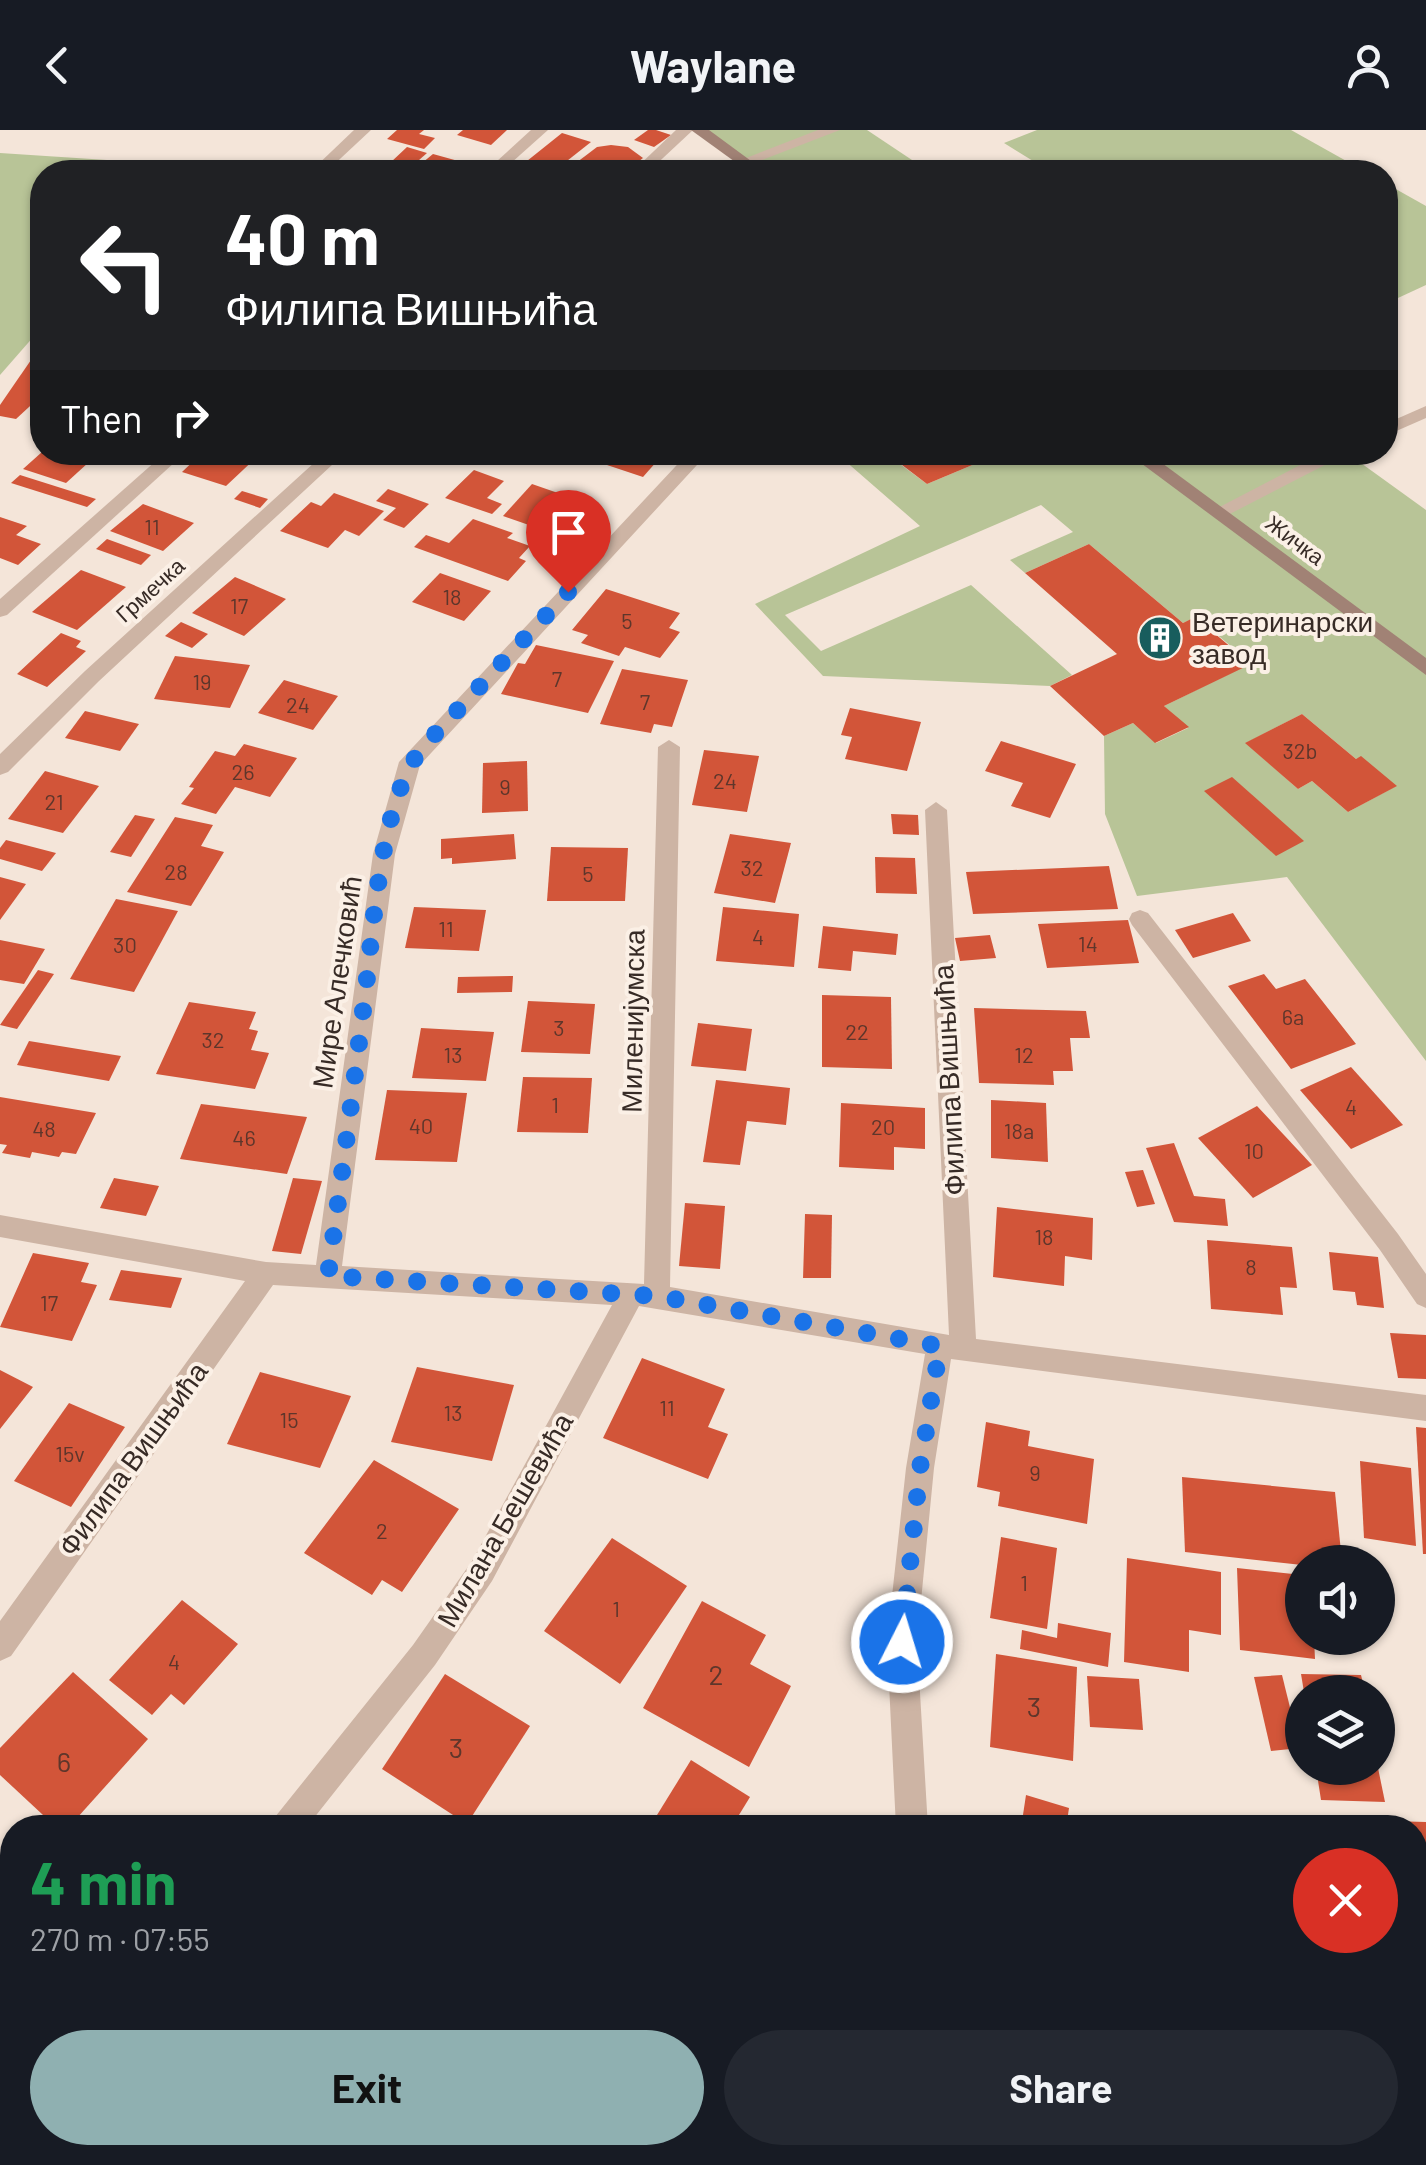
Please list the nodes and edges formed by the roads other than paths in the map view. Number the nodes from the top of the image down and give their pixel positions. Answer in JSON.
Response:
{"nodes":[{"id":1,"x":363,"y":130,"type":"edge"},
{"id":2,"x":540,"y":130,"type":"edge"},
{"id":3,"x":685,"y":130,"type":"edge"},
{"id":4,"x":698,"y":130,"type":"edge"},
{"id":5,"x":832,"y":130,"type":"edge"},
{"id":6,"x":330,"y":160,"type":"edge"},
{"id":7,"x":506,"y":160,"type":"edge"},
{"id":8,"x":652,"y":160,"type":"edge"},
{"id":9,"x":741,"y":160,"type":"edge"},
{"id":10,"x":766,"y":160,"type":"edge"},
{"id":11,"x":1426,"y":411,"type":"edge"},
{"id":12,"x":1398,"y":425,"type":"edge"},
{"id":13,"x":162,"y":465,"type":"edge"},
{"id":14,"x":323,"y":465,"type":"edge"},
{"id":15,"x":688,"y":465,"type":"edge"},
{"id":16,"x":1152,"y":465,"type":"edge"},
{"id":17,"x":1315,"y":465,"type":"edge"},
{"id":18,"x":1217,"y":513,"type":"junction"},
{"id":19,"x":0,"y":610,"type":"edge"},
{"id":20,"x":1426,"y":668,"type":"edge"},
{"id":21,"x":669,"y":747,"type":"dead end"},
{"id":22,"x":0,"y":767,"type":"edge"},
{"id":23,"x":936,"y":810,"type":"dead end"},
{"id":24,"x":1140,"y":920,"type":"dead end"},
{"id":25,"x":0,"y":1226,"type":"edge"},
{"id":26,"x":266,"y":1273,"type":"junction"},
{"id":27,"x":328,"y":1276,"type":"junction"},
{"id":28,"x":644,"y":1296,"type":"junction"},
{"id":29,"x":1426,"y":1296,"type":"edge"},
{"id":30,"x":952,"y":1348,"type":"junction"},
{"id":31,"x":1426,"y":1408,"type":"edge"},
{"id":32,"x":0,"y":1646,"type":"edge"},
{"id":33,"x":296,"y":1815,"type":"edge"},
{"id":34,"x":911,"y":1815,"type":"edge"}],
"edges":[{"from":1,"to":6,"type":"street"},
{"from":2,"to":7,"type":"street"},
{"from":3,"to":8,"type":"street"},
{"from":4,"to":9,"type":"main road"},
{"from":5,"to":10,"type":"street"},
{"from":11,"to":12,"type":"street"},
{"from":13,"to":19,"type":"street"},
{"from":14,"to":22,"type":"street","name":"Грмечка"},
{"from":15,"to":27,"type":"street","name":"Мире Алечковић"},
{"from":16,"to":18,"type":"main road","name":"Жичка"},
{"from":17,"to":18,"type":"street"},
{"from":18,"to":20,"type":"main road","name":"Жичка"},
{"from":21,"to":28,"type":"street","name":"Миленијумска"},
{"from":23,"to":30,"type":"street","name":"Филипа Вишњића"},
{"from":24,"to":29,"type":"street"},
{"from":25,"to":26,"type":"street"},
{"from":26,"to":27,"type":"street"},
{"from":26,"to":32,"type":"street","name":"Филипа Вишњића"},
{"from":27,"to":28,"type":"street"},
{"from":28,"to":30,"type":"street"},
{"from":28,"to":33,"type":"street","name":"Милана Бешевића"},
{"from":30,"to":31,"type":"street"},
{"from":30,"to":34,"type":"street","name":"Филипа Вишњића"}]}
